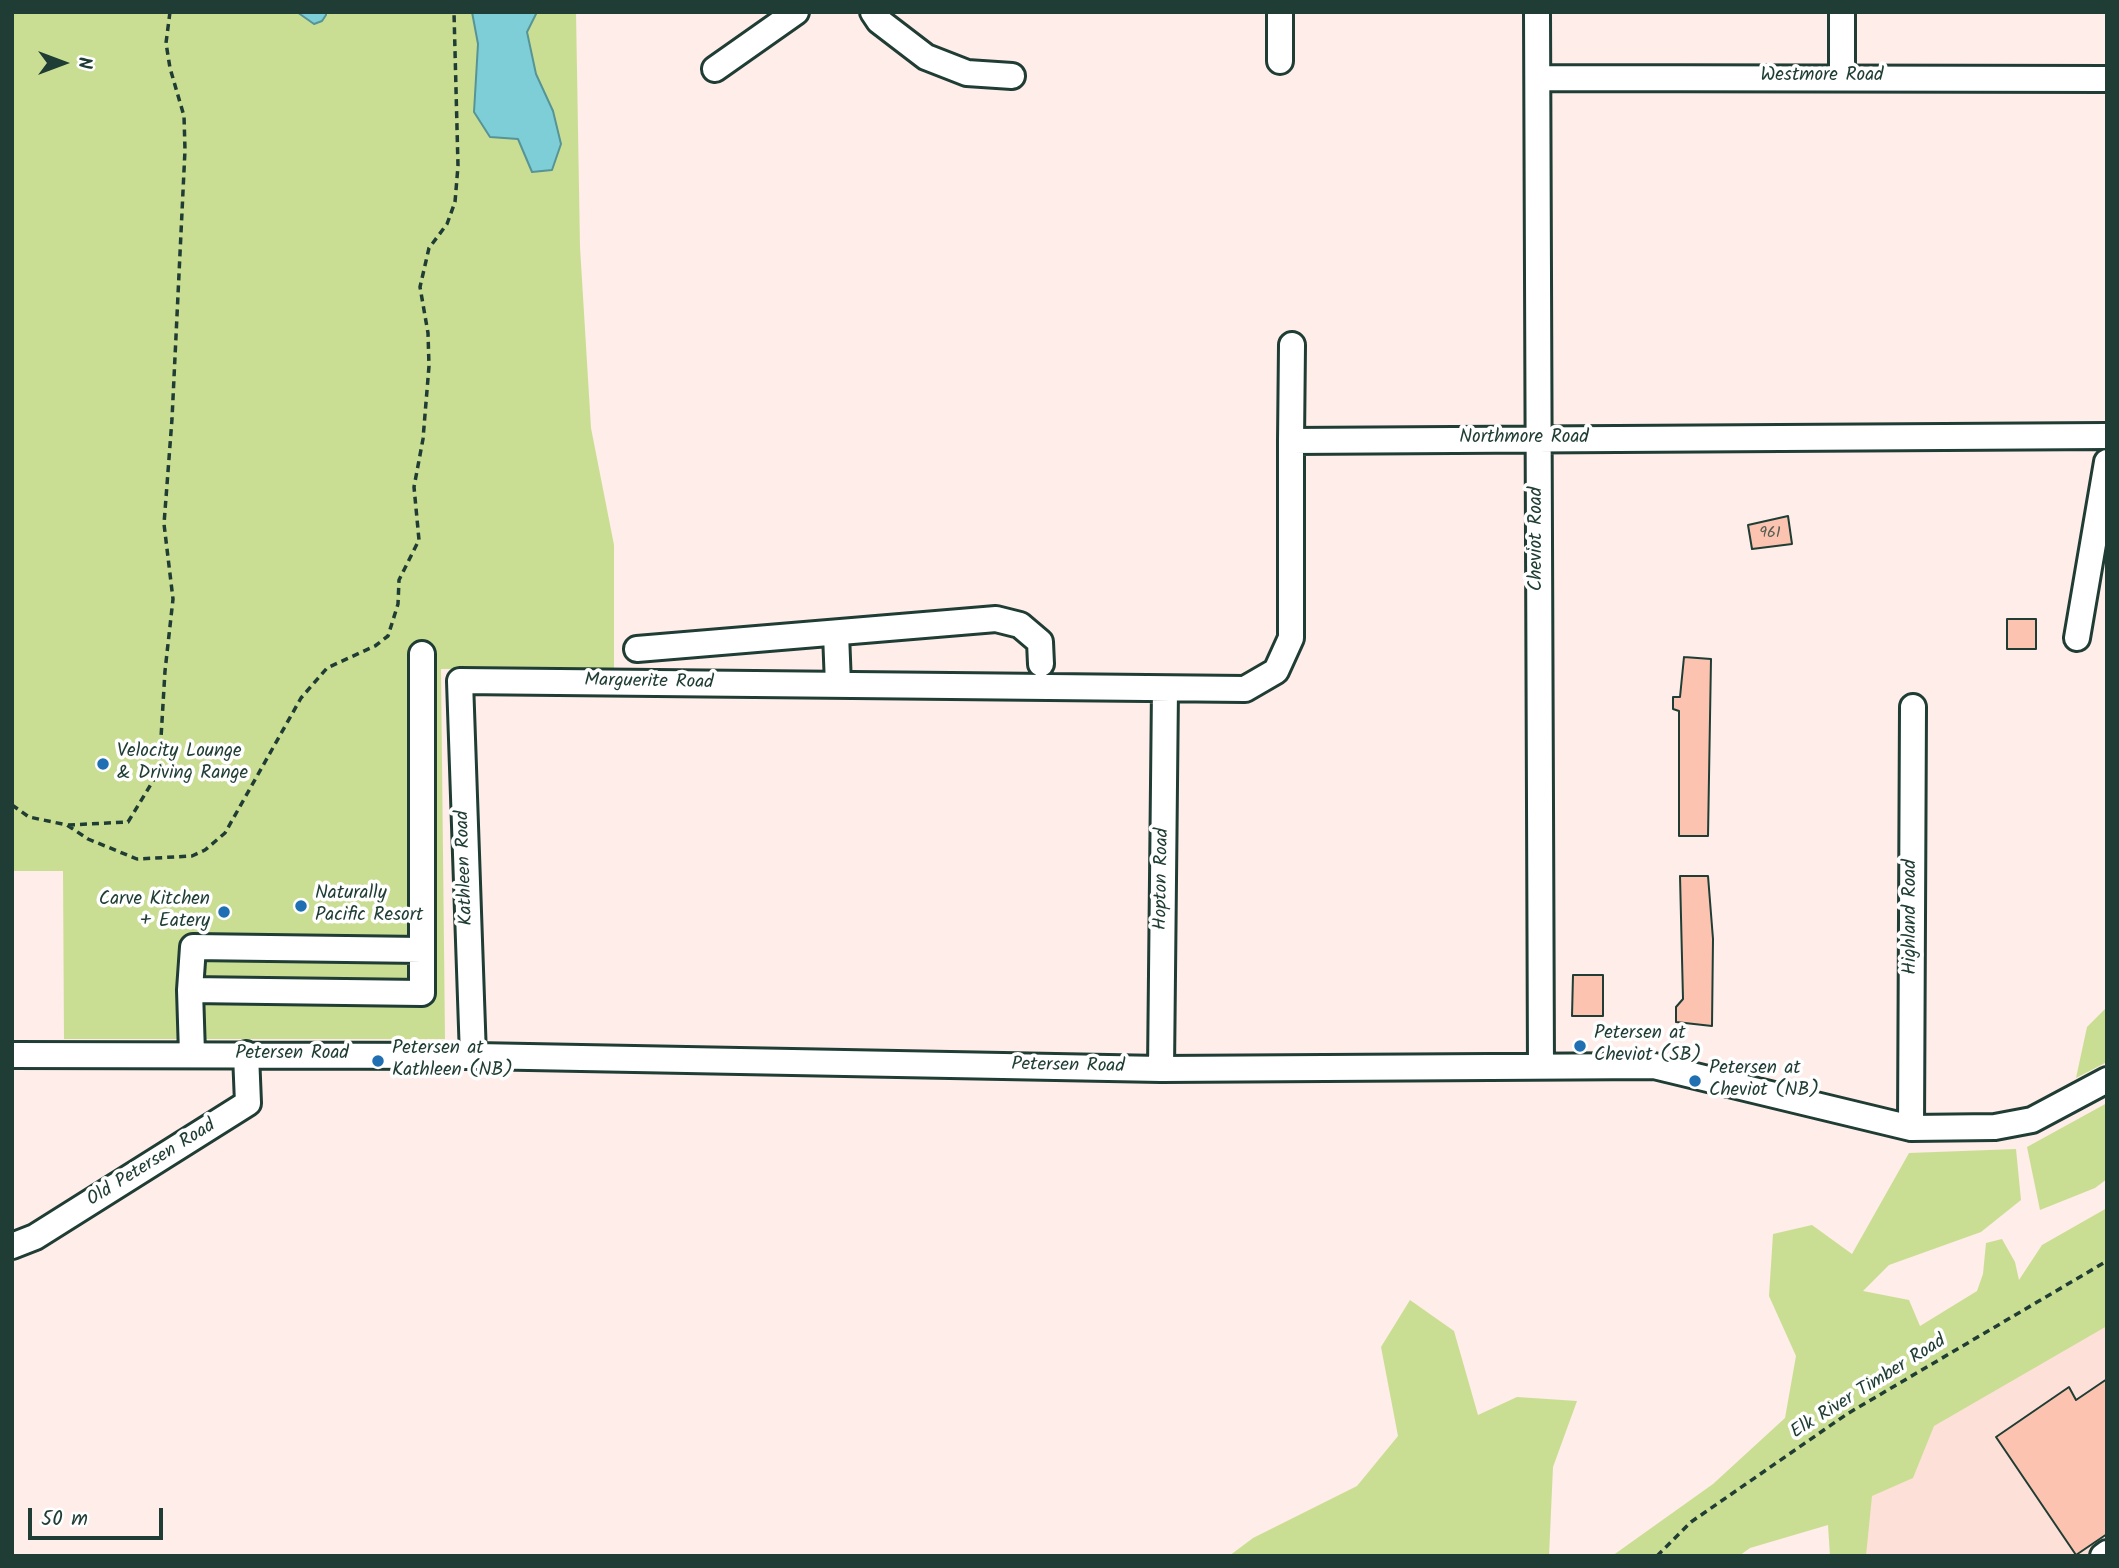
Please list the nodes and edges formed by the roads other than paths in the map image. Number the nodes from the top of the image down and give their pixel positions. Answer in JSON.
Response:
{"nodes":[{"id":1,"x":796,"y":12,"type":"edge"},
{"id":2,"x":873,"y":12,"type":"edge"},
{"id":3,"x":1280,"y":12,"type":"edge"},
{"id":4,"x":1537,"y":12,"type":"edge"},
{"id":5,"x":1842,"y":12,"type":"edge"},
{"id":6,"x":1280,"y":61,"type":"dead end"},
{"id":7,"x":715,"y":69,"type":"dead end"},
{"id":8,"x":1012,"y":76,"type":"dead end"},
{"id":9,"x":1842,"y":77,"type":"junction"},
{"id":10,"x":1538,"y":78,"type":"junction"},
{"id":11,"x":2107,"y":79,"type":"edge"},
{"id":12,"x":1292,"y":345,"type":"dead end"},
{"id":13,"x":2107,"y":436,"type":"edge"},
{"id":14,"x":1538,"y":439,"type":"junction"},
{"id":15,"x":1291,"y":441,"type":"junction"},
{"id":16,"x":2107,"y":462,"type":"edge"},
{"id":17,"x":836,"y":633,"type":"junction"},
{"id":18,"x":2077,"y":638,"type":"dead end"},
{"id":19,"x":636,"y":649,"type":"dead end"},
{"id":20,"x":422,"y":654,"type":"dead end"},
{"id":21,"x":1041,"y":664,"type":"dead end"},
{"id":22,"x":460,"y":681,"type":"joint"},
{"id":23,"x":838,"y":685,"type":"junction"},
{"id":24,"x":1165,"y":690,"type":"junction"},
{"id":25,"x":1913,"y":707,"type":"dead end"},
{"id":26,"x":422,"y":950,"type":"junction"},
{"id":27,"x":190,"y":990,"type":"junction"},
{"id":28,"x":192,"y":1054,"type":"junction"},
{"id":29,"x":246,"y":1054,"type":"junction"},
{"id":30,"x":12,"y":1055,"type":"edge"},
{"id":31,"x":473,"y":1056,"type":"junction"},
{"id":32,"x":1541,"y":1066,"type":"junction"},
{"id":33,"x":1161,"y":1069,"type":"junction"},
{"id":34,"x":2107,"y":1080,"type":"edge"},
{"id":35,"x":1911,"y":1128,"type":"junction"},
{"id":36,"x":12,"y":1246,"type":"edge"}],
"edges":[{"from":1,"to":7,"type":"street"},
{"from":2,"to":8,"type":"street"},
{"from":3,"to":6,"type":"street"},
{"from":4,"to":10,"type":"street","name":"Cheviot Road"},
{"from":5,"to":9,"type":"street"},
{"from":9,"to":10,"type":"street","name":"Westmore Road"},
{"from":9,"to":11,"type":"street","name":"Westmore Road"},
{"from":10,"to":14,"type":"street","name":"Cheviot Road"},
{"from":12,"to":15,"type":"street"},
{"from":13,"to":14,"type":"street","name":"Northmore Road"},
{"from":14,"to":15,"type":"street","name":"Northmore Road"},
{"from":14,"to":32,"type":"street","name":"Cheviot Road"},
{"from":15,"to":24,"type":"street"},
{"from":16,"to":18,"type":"street"},
{"from":17,"to":19,"type":"street","name":"Marguerite Road"},
{"from":17,"to":21,"type":"street","name":"Marguerite Road"},
{"from":17,"to":23,"type":"street"},
{"from":20,"to":26,"type":"street"},
{"from":22,"to":23,"type":"street","name":"Marguerite Road"},
{"from":22,"to":31,"type":"street","name":"Kathleen Road"},
{"from":23,"to":24,"type":"street","name":"Marguerite Road"},
{"from":24,"to":33,"type":"street","name":"Hopton Road"},
{"from":25,"to":35,"type":"street","name":"Highland Road"},
{"from":26,"to":27,"type":"street"},
{"from":26,"to":27,"type":"street"},
{"from":27,"to":28,"type":"street"},
{"from":28,"to":29,"type":"street","name":"Petersen Road"},
{"from":28,"to":30,"type":"street","name":"Petersen Road"},
{"from":29,"to":31,"type":"street","name":"Petersen Road"},
{"from":29,"to":36,"type":"street","name":"Old Petersen Road"},
{"from":31,"to":33,"type":"street","name":"Petersen Road"},
{"from":32,"to":33,"type":"street","name":"Petersen Road"},
{"from":32,"to":35,"type":"street","name":"Petersen Road"},
{"from":34,"to":35,"type":"street","name":"Petersen Road"}]}
